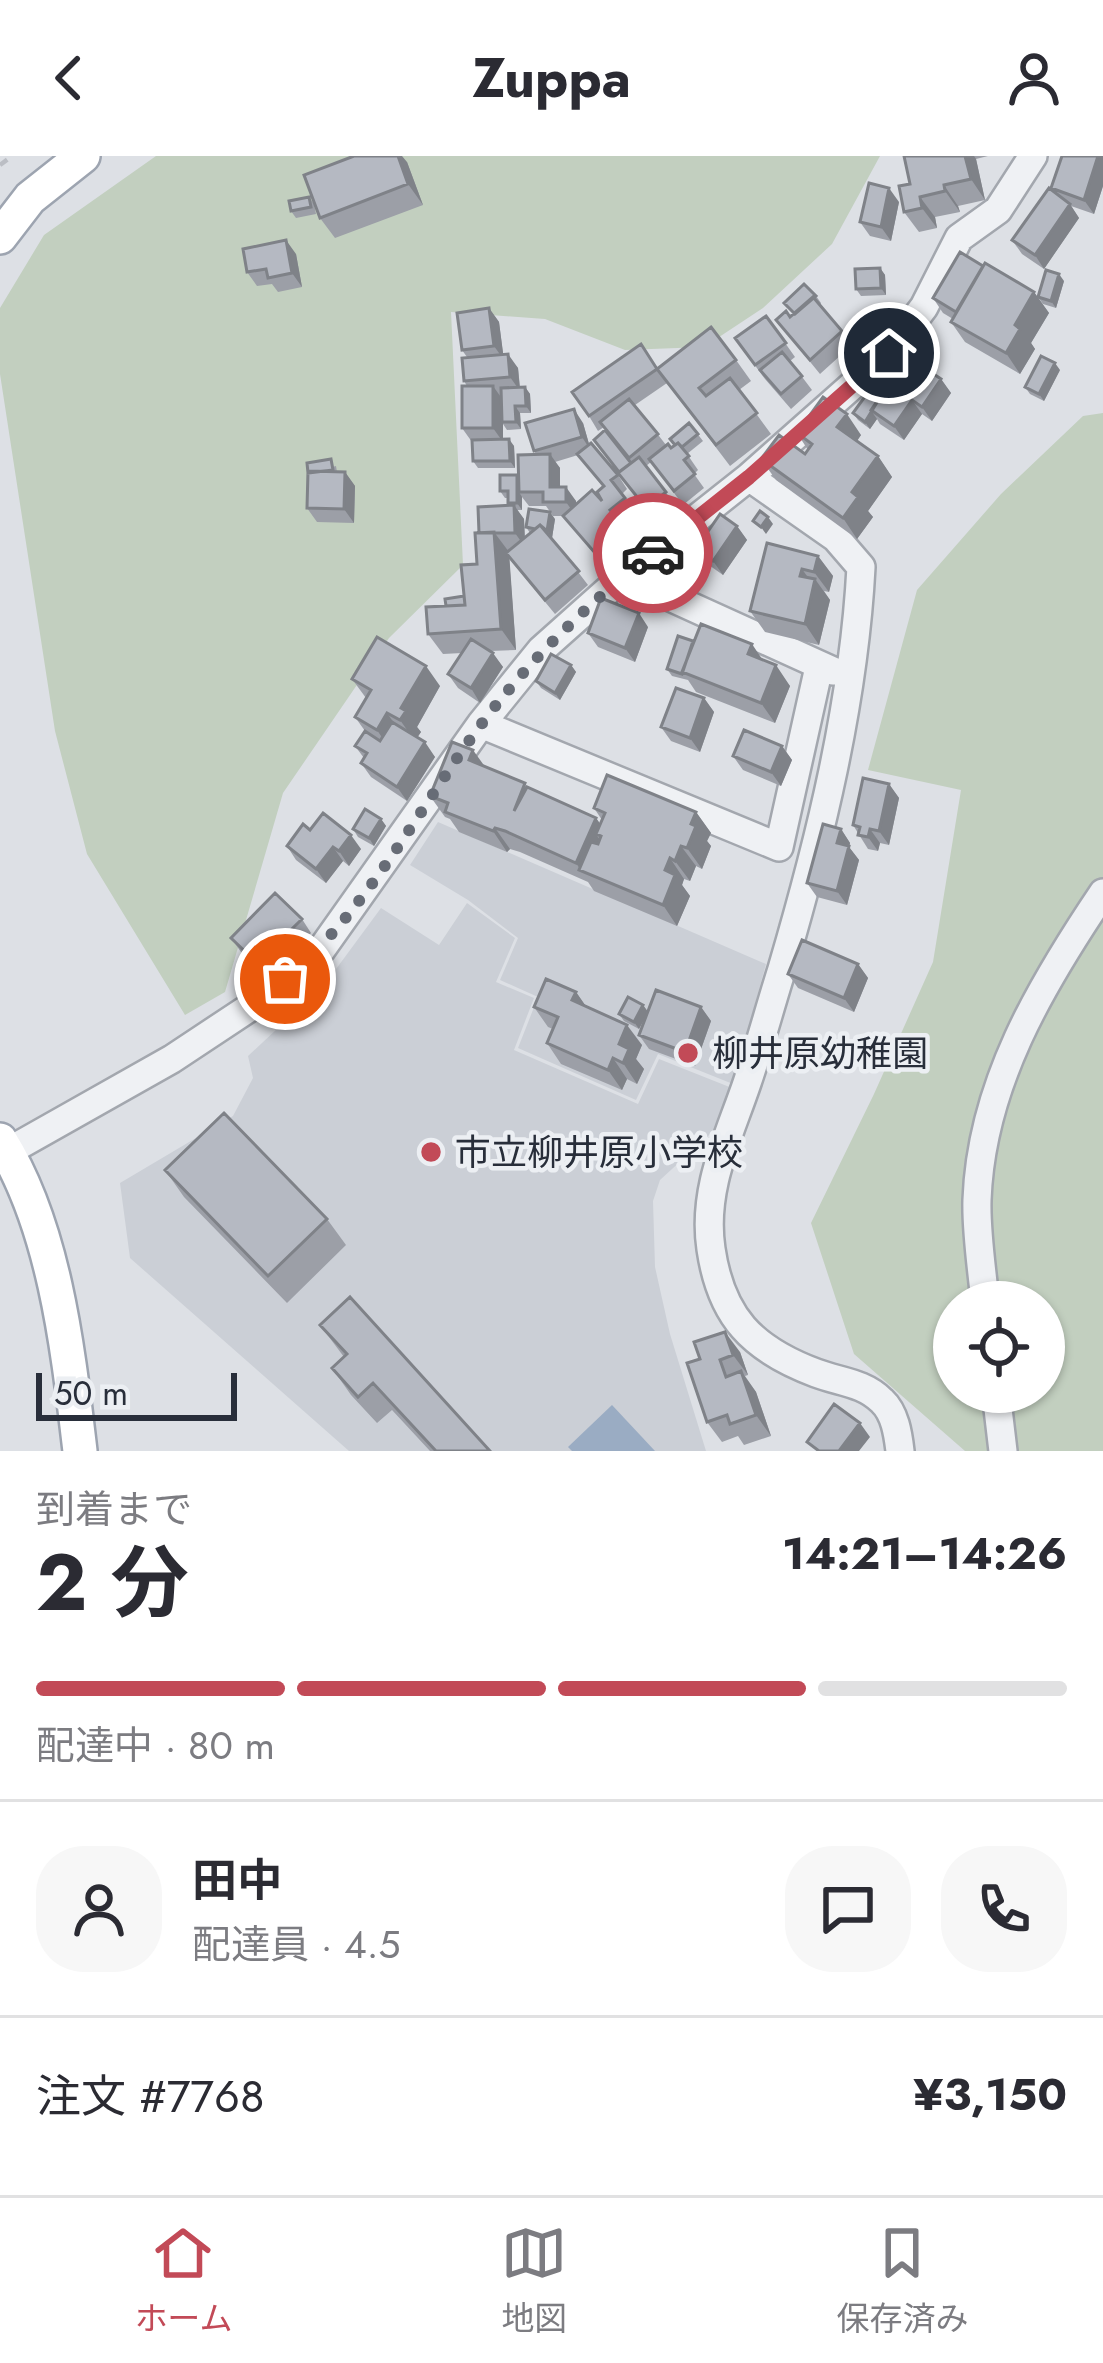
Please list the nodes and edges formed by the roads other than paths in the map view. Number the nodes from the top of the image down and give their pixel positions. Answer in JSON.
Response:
{"nodes":[{"id":1,"x":82,"y":156,"type":"edge"},
{"id":2,"x":1033,"y":156,"type":"edge"},
{"id":3,"x":0,"y":237,"type":"edge"},
{"id":4,"x":749,"y":477,"type":"junction"},
{"id":5,"x":624,"y":576,"type":"junction"},
{"id":6,"x":819,"y":667,"type":"junction"},
{"id":7,"x":849,"y":677,"type":"junction"},
{"id":8,"x":481,"y":724,"type":"junction"},
{"id":9,"x":1103,"y":893,"type":"edge"},
{"id":10,"x":3,"y":1150,"type":"edge"},
{"id":11,"x":984,"y":1281,"type":"edge"},
{"id":12,"x":998,"y":1413,"type":"edge"},
{"id":13,"x":80,"y":1451,"type":"edge"},
{"id":14,"x":900,"y":1451,"type":"edge"},
{"id":15,"x":1003,"y":1451,"type":"edge"}],
"edges":[{"from":1,"to":3,"type":"main road"},
{"from":2,"to":4,"type":"street"},
{"from":4,"to":5,"type":"street"},
{"from":4,"to":7,"type":"street"},
{"from":5,"to":6,"type":"street"},
{"from":5,"to":8,"type":"street"},
{"from":6,"to":7,"type":"street"},
{"from":6,"to":8,"type":"street"},
{"from":7,"to":14,"type":"street"},
{"from":8,"to":10,"type":"street"},
{"from":9,"to":11,"type":"street"},
{"from":10,"to":13,"type":"main road"},
{"from":12,"to":15,"type":"street"}]}
